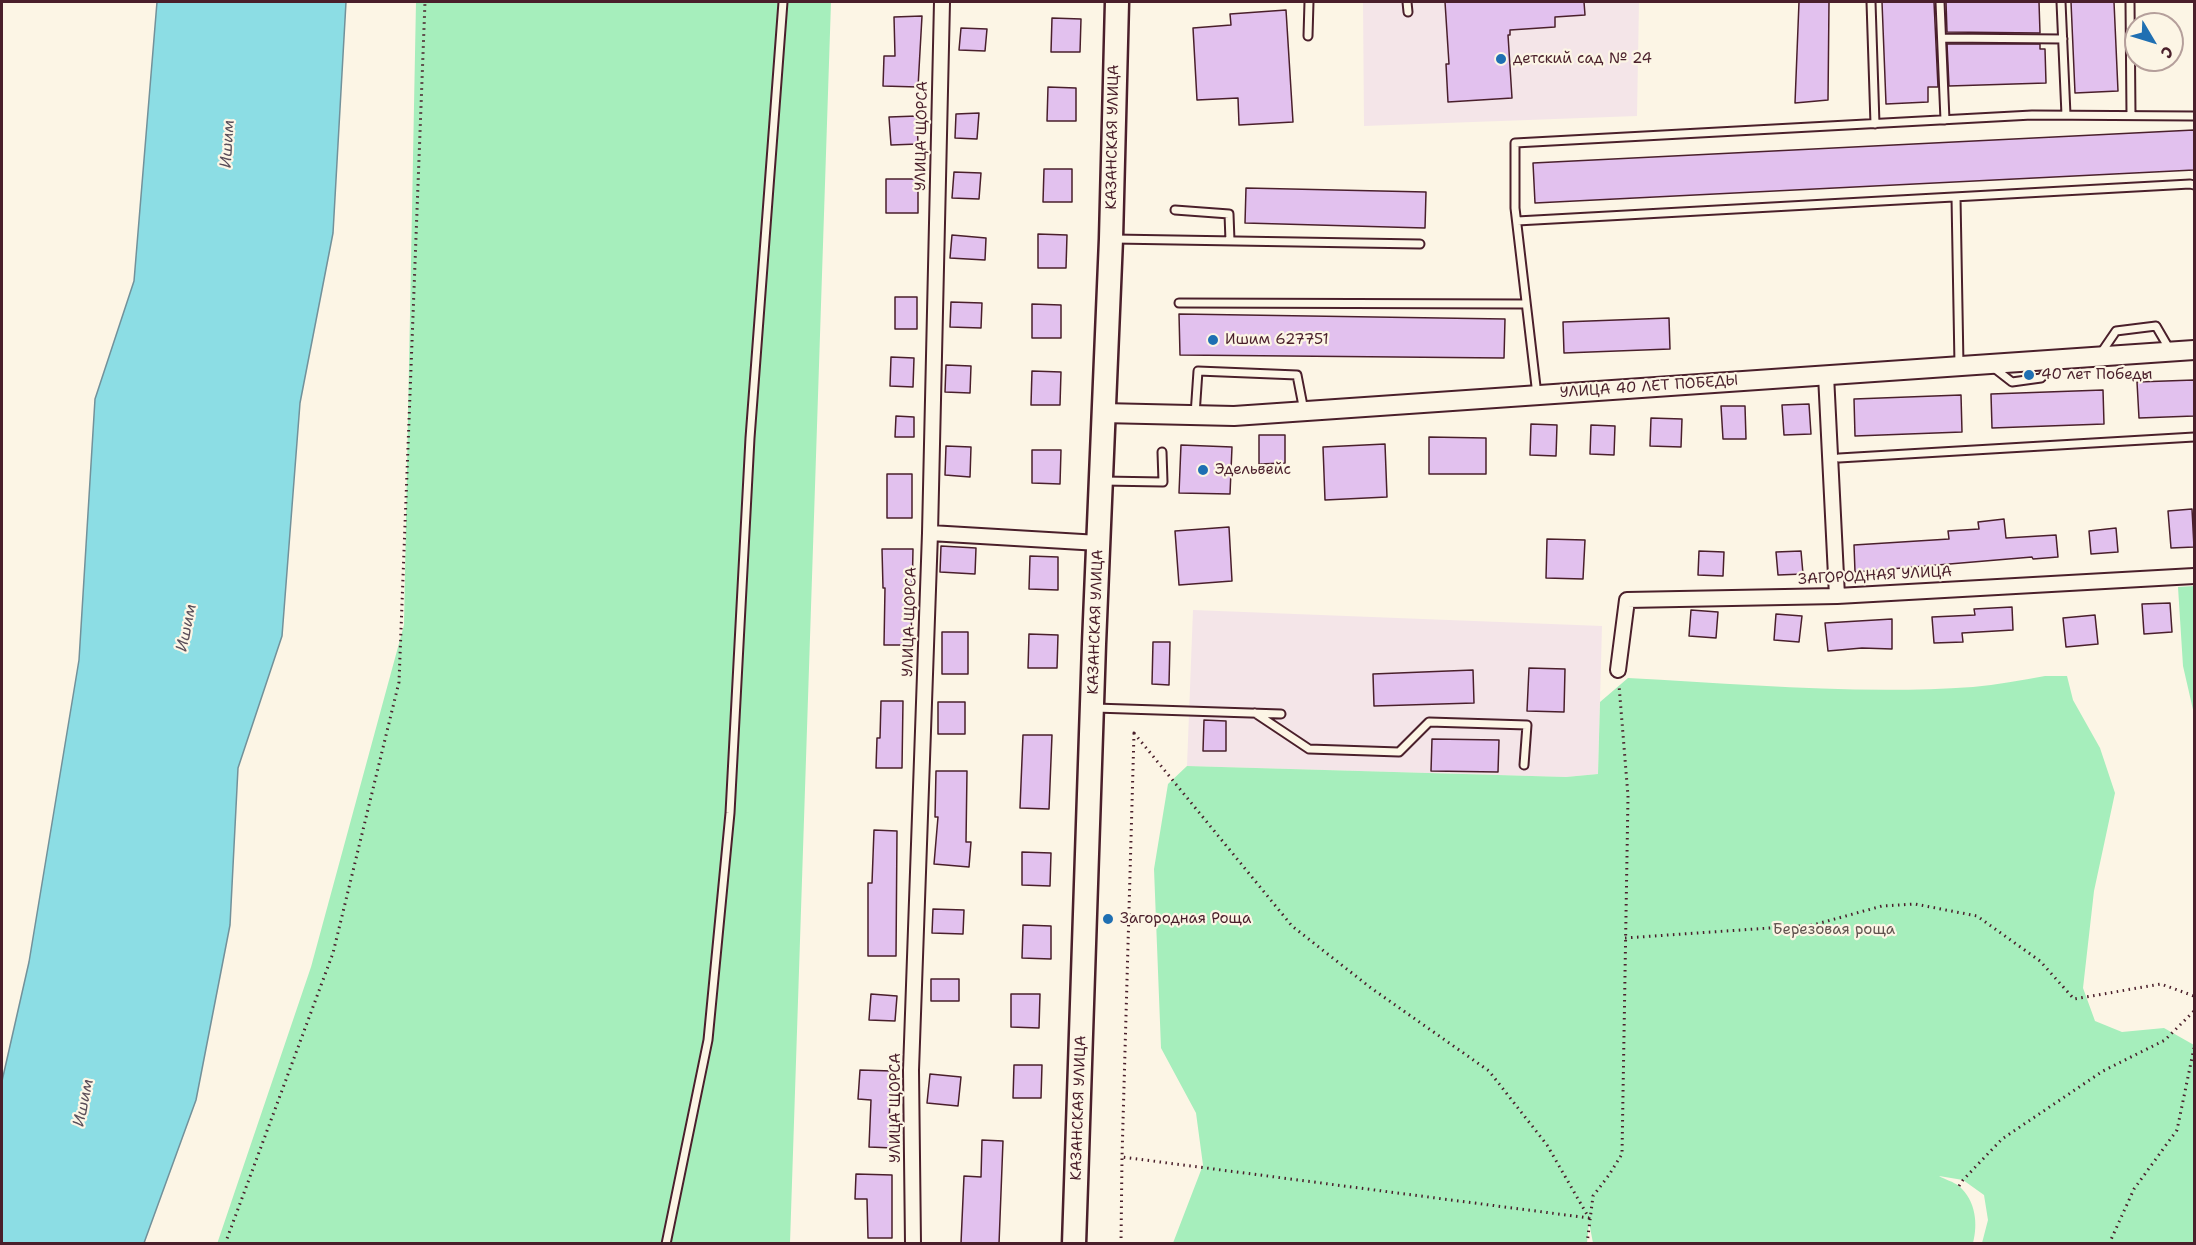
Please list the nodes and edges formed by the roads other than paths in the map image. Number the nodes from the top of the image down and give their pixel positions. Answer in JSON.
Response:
{"nodes":[{"id":1,"x":783,"y":2,"type":"edge"},
{"id":2,"x":942,"y":2,"type":"edge"},
{"id":3,"x":1117,"y":2,"type":"edge"},
{"id":4,"x":1309,"y":2,"type":"edge"},
{"id":5,"x":1407,"y":2,"type":"edge"},
{"id":6,"x":1870,"y":2,"type":"edge"},
{"id":7,"x":1940,"y":2,"type":"edge"},
{"id":8,"x":2061,"y":2,"type":"edge"},
{"id":9,"x":2130,"y":2,"type":"edge"},
{"id":10,"x":1407,"y":12,"type":"dead end"},
{"id":11,"x":1308,"y":36,"type":"dead end"},
{"id":12,"x":1942,"y":38,"type":"junction"},
{"id":13,"x":2063,"y":39,"type":"junction"},
{"id":14,"x":2066,"y":115,"type":"junction"},
{"id":15,"x":2131,"y":115,"type":"junction"},
{"id":16,"x":2194,"y":116,"type":"edge"},
{"id":17,"x":1945,"y":120,"type":"junction"},
{"id":18,"x":1875,"y":124,"type":"junction"},
{"id":19,"x":2194,"y":185,"type":"edge"},
{"id":20,"x":1956,"y":197,"type":"junction"},
{"id":21,"x":1175,"y":210,"type":"dead end"},
{"id":22,"x":1517,"y":221,"type":"junction"},
{"id":23,"x":1111,"y":239,"type":"junction"},
{"id":24,"x":1230,"y":241,"type":"junction"},
{"id":25,"x":1420,"y":244,"type":"dead end"},
{"id":26,"x":1179,"y":303,"type":"dead end"},
{"id":27,"x":1526,"y":304,"type":"junction"},
{"id":28,"x":2194,"y":350,"type":"edge"},
{"id":29,"x":2171,"y":352,"type":"junction"},
{"id":30,"x":2099,"y":357,"type":"junction"},
{"id":31,"x":1959,"y":366,"type":"junction"},
{"id":32,"x":1826,"y":375,"type":"junction"},
{"id":33,"x":1537,"y":395,"type":"junction"},
{"id":34,"x":1304,"y":411,"type":"junction"},
{"id":35,"x":1102,"y":413,"type":"junction"},
{"id":36,"x":1195,"y":415,"type":"junction"},
{"id":37,"x":2194,"y":437,"type":"edge"},
{"id":38,"x":1162,"y":452,"type":"dead end"},
{"id":39,"x":1839,"y":458,"type":"dead end"},
{"id":40,"x":1100,"y":481,"type":"junction"},
{"id":41,"x":930,"y":533,"type":"junction"},
{"id":42,"x":1098,"y":543,"type":"junction"},
{"id":43,"x":2194,"y":576,"type":"edge"},
{"id":44,"x":1837,"y":596,"type":"junction"},
{"id":45,"x":1618,"y":670,"type":"road end"},
{"id":46,"x":1093,"y":708,"type":"junction"},
{"id":47,"x":1255,"y":713,"type":"junction"},
{"id":48,"x":1281,"y":714,"type":"dead end"},
{"id":49,"x":1524,"y":765,"type":"dead end"},
{"id":50,"x":666,"y":1244,"type":"edge"},
{"id":51,"x":913,"y":1244,"type":"edge"},
{"id":52,"x":1074,"y":1244,"type":"edge"}],
"edges":[{"from":1,"to":50,"type":"lane"},
{"from":2,"to":41,"type":"street","name":"УЛИЦА ЩОРСА"},
{"from":3,"to":23,"type":"main road","name":"КАЗАНСКАЯ УЛИЦА"},
{"from":4,"to":11,"type":"lane"},
{"from":5,"to":10,"type":"lane"},
{"from":6,"to":18,"type":"lane"},
{"from":7,"to":12,"type":"lane"},
{"from":8,"to":13,"type":"lane"},
{"from":9,"to":15,"type":"lane"},
{"from":12,"to":13,"type":"lane"},
{"from":12,"to":17,"type":"lane"},
{"from":13,"to":14,"type":"lane"},
{"from":14,"to":15,"type":"lane"},
{"from":14,"to":17,"type":"lane"},
{"from":15,"to":16,"type":"lane"},
{"from":17,"to":18,"type":"lane"},
{"from":18,"to":22,"type":"lane"},
{"from":19,"to":20,"type":"lane"},
{"from":20,"to":22,"type":"lane"},
{"from":20,"to":31,"type":"lane"},
{"from":21,"to":24,"type":"lane"},
{"from":22,"to":27,"type":"lane"},
{"from":23,"to":24,"type":"lane"},
{"from":23,"to":35,"type":"main road","name":"КАЗАНСКАЯ УЛИЦА"},
{"from":24,"to":25,"type":"lane"},
{"from":26,"to":27,"type":"lane"},
{"from":27,"to":33,"type":"lane"},
{"from":28,"to":29,"type":"street","name":"УЛИЦА 40 ЛЕТ ПОБЕДЫ"},
{"from":29,"to":30,"type":"street","name":"УЛИЦА 40 ЛЕТ ПОБЕДЫ"},
{"from":29,"to":30,"type":"lane"},
{"from":30,"to":31,"type":"street","name":"УЛИЦА 40 ЛЕТ ПОБЕДЫ"},
{"from":31,"to":32,"type":"street","name":"УЛИЦА 40 ЛЕТ ПОБЕДЫ"},
{"from":32,"to":33,"type":"street","name":"УЛИЦА 40 ЛЕТ ПОБЕДЫ"},
{"from":32,"to":44,"type":"street"},
{"from":33,"to":34,"type":"street","name":"УЛИЦА 40 ЛЕТ ПОБЕДЫ"},
{"from":34,"to":36,"type":"street","name":"УЛИЦА 40 ЛЕТ ПОБЕДЫ"},
{"from":34,"to":36,"type":"lane"},
{"from":35,"to":36,"type":"street","name":"УЛИЦА 40 ЛЕТ ПОБЕДЫ"},
{"from":35,"to":40,"type":"main road","name":"КАЗАНСКАЯ УЛИЦА"},
{"from":37,"to":39,"type":"lane"},
{"from":38,"to":40,"type":"lane"},
{"from":40,"to":42,"type":"main road","name":"КАЗАНСКАЯ УЛИЦА"},
{"from":41,"to":42,"type":"street"},
{"from":41,"to":51,"type":"street","name":"УЛИЦА ЩОРСА"},
{"from":42,"to":46,"type":"main road","name":"КАЗАНСКАЯ УЛИЦА"},
{"from":43,"to":44,"type":"street","name":"ЗАГОРОДНАЯ УЛИЦА"},
{"from":44,"to":45,"type":"street","name":"ЗАГОРОДНАЯ УЛИЦА"},
{"from":46,"to":47,"type":"lane"},
{"from":46,"to":52,"type":"main road","name":"КАЗАНСКАЯ УЛИЦА"},
{"from":47,"to":48,"type":"lane"},
{"from":47,"to":49,"type":"lane"}]}
